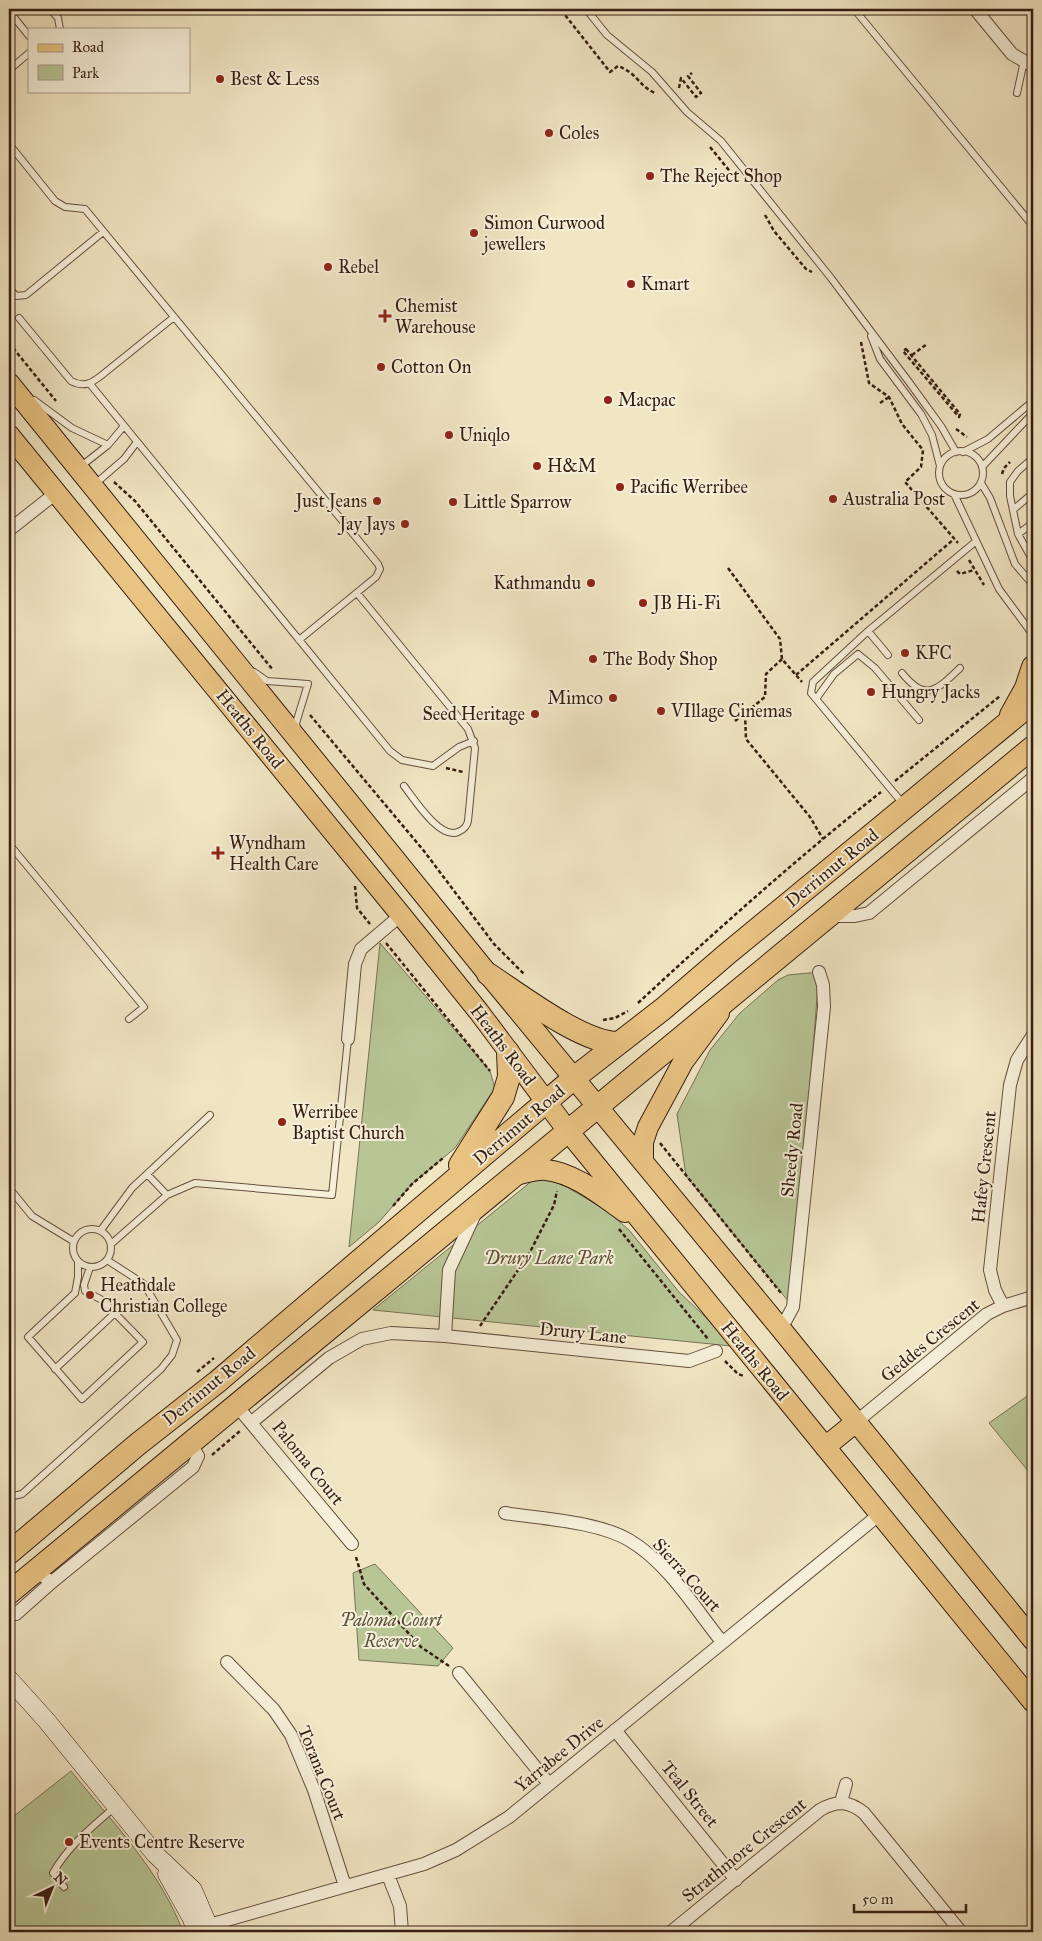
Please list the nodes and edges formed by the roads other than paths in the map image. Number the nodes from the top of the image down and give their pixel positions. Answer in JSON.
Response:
{"nodes":[{"id":1,"x":50,"y":9,"type":"edge"},
{"id":2,"x":586,"y":9,"type":"edge"},
{"id":3,"x":854,"y":9,"type":"edge"},
{"id":4,"x":975,"y":9,"type":"edge"},
{"id":5,"x":9,"y":11,"type":"edge"},
{"id":6,"x":60,"y":28,"type":"edge"},
{"id":7,"x":28,"y":35,"type":"edge"},
{"id":8,"x":28,"y":54,"type":"edge"},
{"id":9,"x":1029,"y":62,"type":"edge"},
{"id":10,"x":9,"y":70,"type":"edge"},
{"id":11,"x":1017,"y":93,"type":"dead end"},
{"id":12,"x":9,"y":144,"type":"edge"},
{"id":13,"x":1033,"y":226,"type":"edge"},
{"id":14,"x":104,"y":232,"type":"junction"},
{"id":15,"x":9,"y":288,"type":"edge"},
{"id":16,"x":174,"y":317,"type":"junction"},
{"id":17,"x":19,"y":318,"type":"dead end"},
{"id":18,"x":869,"y":330,"type":"junction"},
{"id":19,"x":9,"y":378,"type":"edge"},
{"id":20,"x":9,"y":383,"type":"edge"},
{"id":21,"x":90,"y":384,"type":"junction"},
{"id":22,"x":1033,"y":401,"type":"edge"},
{"id":23,"x":1033,"y":412,"type":"edge"},
{"id":24,"x":124,"y":426,"type":"junction"},
{"id":25,"x":9,"y":435,"type":"edge"},
{"id":26,"x":137,"y":442,"type":"junction"},
{"id":27,"x":108,"y":445,"type":"junction"},
{"id":28,"x":959,"y":452,"type":"junction"},
{"id":29,"x":1033,"y":458,"type":"edge"},
{"id":30,"x":940,"y":466,"type":"junction"},
{"id":31,"x":982,"y":467,"type":"junction"},
{"id":32,"x":78,"y":470,"type":"junction"},
{"id":33,"x":99,"y":480,"type":"junction"},
{"id":34,"x":981,"y":483,"type":"junction"},
{"id":35,"x":56,"y":493,"type":"junction"},
{"id":36,"x":1033,"y":493,"type":"edge"},
{"id":37,"x":954,"y":494,"type":"junction"},
{"id":38,"x":1014,"y":509,"type":"junction"},
{"id":39,"x":1033,"y":522,"type":"edge"},
{"id":40,"x":9,"y":530,"type":"edge"},
{"id":41,"x":1018,"y":534,"type":"junction"},
{"id":42,"x":975,"y":542,"type":"junction"},
{"id":43,"x":1033,"y":561,"type":"edge"},
{"id":44,"x":1033,"y":584,"type":"edge"},
{"id":45,"x":357,"y":593,"type":"junction"},
{"id":46,"x":868,"y":631,"type":"junction"},
{"id":47,"x":1033,"y":635,"type":"edge"},
{"id":48,"x":299,"y":640,"type":"junction"},
{"id":49,"x":888,"y":655,"type":"dead end"},
{"id":50,"x":231,"y":658,"type":"junction"},
{"id":51,"x":1033,"y":667,"type":"edge"},
{"id":52,"x":960,"y":668,"type":"dead end"},
{"id":53,"x":902,"y":673,"type":"dead end"},
{"id":54,"x":816,"y":699,"type":"junction"},
{"id":55,"x":1033,"y":702,"type":"edge"},
{"id":56,"x":918,"y":720,"type":"dead end"},
{"id":57,"x":999,"y":732,"type":"junction"},
{"id":58,"x":299,"y":740,"type":"junction"},
{"id":59,"x":474,"y":741,"type":"junction"},
{"id":60,"x":1033,"y":747,"type":"edge"},
{"id":61,"x":1033,"y":778,"type":"edge"},
{"id":62,"x":404,"y":786,"type":"dead end"},
{"id":63,"x":907,"y":808,"type":"junction"},
{"id":64,"x":9,"y":844,"type":"edge"},
{"id":65,"x":391,"y":854,"type":"junction"},
{"id":66,"x":401,"y":914,"type":"junction"},
{"id":67,"x":829,"y":916,"type":"junction"},
{"id":68,"x":819,"y":972,"type":"dead end"},
{"id":69,"x":488,"y":974,"type":"junction"},
{"id":70,"x":728,"y":999,"type":"junction"},
{"id":71,"x":129,"y":1019,"type":"dead end"},
{"id":72,"x":348,"y":1040,"type":"joint"},
{"id":73,"x":1031,"y":1040,"type":"edge"},
{"id":74,"x":618,"y":1043,"type":"junction"},
{"id":75,"x":508,"y":1052,"type":"junction"},
{"id":76,"x":574,"y":1078,"type":"junction"},
{"id":77,"x":546,"y":1101,"type":"junction"},
{"id":78,"x":598,"y":1106,"type":"junction"},
{"id":79,"x":210,"y":1115,"type":"dead end"},
{"id":80,"x":568,"y":1132,"type":"junction"},
{"id":81,"x":643,"y":1162,"type":"junction"},
{"id":82,"x":147,"y":1174,"type":"junction"},
{"id":83,"x":515,"y":1175,"type":"junction"},
{"id":84,"x":449,"y":1183,"type":"junction"},
{"id":85,"x":9,"y":1188,"type":"edge"},
{"id":86,"x":167,"y":1196,"type":"junction"},
{"id":87,"x":481,"y":1203,"type":"junction"},
{"id":88,"x":646,"y":1228,"type":"junction"},
{"id":89,"x":101,"y":1230,"type":"junction"},
{"id":90,"x":73,"y":1241,"type":"junction"},
{"id":91,"x":111,"y":1244,"type":"junction"},
{"id":92,"x":107,"y":1260,"type":"junction"},
{"id":93,"x":78,"y":1262,"type":"junction"},
{"id":94,"x":90,"y":1267,"type":"junction"},
{"id":95,"x":1033,"y":1298,"type":"edge"},
{"id":96,"x":1004,"y":1306,"type":"junction"},
{"id":97,"x":116,"y":1312,"type":"junction"},
{"id":98,"x":781,"y":1329,"type":"junction"},
{"id":99,"x":445,"y":1336,"type":"junction"},
{"id":100,"x":716,"y":1351,"type":"road end"},
{"id":101,"x":55,"y":1369,"type":"junction"},
{"id":102,"x":217,"y":1382,"type":"junction"},
{"id":103,"x":236,"y":1405,"type":"junction"},
{"id":104,"x":252,"y":1422,"type":"junction"},
{"id":105,"x":856,"y":1422,"type":"junction"},
{"id":106,"x":138,"y":1444,"type":"junction"},
{"id":107,"x":825,"y":1447,"type":"junction"},
{"id":108,"x":194,"y":1453,"type":"junction"},
{"id":109,"x":9,"y":1497,"type":"edge"},
{"id":110,"x":505,"y":1513,"type":"dead end"},
{"id":111,"x":880,"y":1514,"type":"junction"},
{"id":112,"x":352,"y":1544,"type":"road end"},
{"id":113,"x":9,"y":1553,"type":"edge"},
{"id":114,"x":44,"y":1577,"type":"junction"},
{"id":115,"x":9,"y":1593,"type":"edge"},
{"id":116,"x":16,"y":1614,"type":"dead end"},
{"id":117,"x":1033,"y":1640,"type":"edge"},
{"id":118,"x":722,"y":1642,"type":"junction"},
{"id":119,"x":227,"y":1662,"type":"dead end"},
{"id":120,"x":9,"y":1666,"type":"edge"},
{"id":121,"x":459,"y":1674,"type":"road end"},
{"id":122,"x":9,"y":1679,"type":"edge"},
{"id":123,"x":1033,"y":1702,"type":"edge"},
{"id":124,"x":46,"y":1720,"type":"junction"},
{"id":125,"x":615,"y":1730,"type":"junction"},
{"id":126,"x":548,"y":1784,"type":"junction"},
{"id":127,"x":846,"y":1784,"type":"dead end"},
{"id":128,"x":842,"y":1802,"type":"junction"},
{"id":129,"x":116,"y":1806,"type":"junction"},
{"id":130,"x":388,"y":1875,"type":"junction"},
{"id":131,"x":736,"y":1880,"type":"junction"},
{"id":132,"x":344,"y":1886,"type":"junction"},
{"id":133,"x":64,"y":1887,"type":"dead end"},
{"id":134,"x":203,"y":1930,"type":"edge"},
{"id":135,"x":402,"y":1932,"type":"edge"},
{"id":136,"x":671,"y":1932,"type":"edge"},
{"id":137,"x":961,"y":1932,"type":"edge"}],
"edges":[{"from":1,"to":6,"type":"lane"},
{"from":2,"to":18,"type":"lane"},
{"from":3,"to":13,"type":"lane"},
{"from":4,"to":9,"type":"street"},
{"from":5,"to":7,"type":"lane"},
{"from":8,"to":10,"type":"lane"},
{"from":9,"to":11,"type":"lane"},
{"from":12,"to":14,"type":"lane"},
{"from":14,"to":15,"type":"lane"},
{"from":14,"to":16,"type":"lane"},
{"from":16,"to":21,"type":"lane"},
{"from":16,"to":45,"type":"lane"},
{"from":17,"to":21,"type":"lane"},
{"from":18,"to":28,"type":"lane"},
{"from":18,"to":30,"type":"lane"},
{"from":19,"to":27,"type":"lane"},
{"from":20,"to":32,"type":"main road","name":"Heaths Road"},
{"from":21,"to":24,"type":"lane"},
{"from":22,"to":28,"type":"lane"},
{"from":23,"to":31,"type":"lane"},
{"from":24,"to":26,"type":"lane"},
{"from":24,"to":27,"type":"lane"},
{"from":25,"to":35,"type":"main road","name":"Heaths Road"},
{"from":26,"to":33,"type":"lane"},
{"from":26,"to":48,"type":"lane"},
{"from":27,"to":32,"type":"lane"},
{"from":28,"to":30,"type":"lane"},
{"from":28,"to":31,"type":"lane"},
{"from":29,"to":38,"type":"lane"},
{"from":30,"to":37,"type":"lane"},
{"from":31,"to":34,"type":"lane"},
{"from":32,"to":33,"type":"main road","name":"Heaths Road"},
{"from":32,"to":35,"type":"main road"},
{"from":33,"to":35,"type":"main road"},
{"from":33,"to":50,"type":"main road","name":"Heaths Road"},
{"from":34,"to":37,"type":"lane"},
{"from":34,"to":44,"type":"lane"},
{"from":35,"to":40,"type":"street"},
{"from":35,"to":66,"type":"main road","name":"Heaths Road"},
{"from":36,"to":38,"type":"lane"},
{"from":37,"to":42,"type":"lane"},
{"from":38,"to":41,"type":"lane"},
{"from":39,"to":41,"type":"lane"},
{"from":41,"to":43,"type":"lane"},
{"from":42,"to":46,"type":"lane"},
{"from":42,"to":47,"type":"lane"},
{"from":45,"to":48,"type":"lane"},
{"from":45,"to":59,"type":"lane"},
{"from":46,"to":49,"type":"lane"},
{"from":46,"to":54,"type":"lane"},
{"from":48,"to":59,"type":"lane"},
{"from":50,"to":58,"type":"main road","name":"Heaths Road"},
{"from":50,"to":58,"type":"lane"},
{"from":51,"to":57,"type":"highway"},
{"from":52,"to":53,"type":"lane"},
{"from":54,"to":56,"type":"lane"},
{"from":54,"to":63,"type":"lane"},
{"from":55,"to":57,"type":"highway","name":"Derrimut Road"},
{"from":57,"to":63,"type":"highway","name":"Derrimut Road"},
{"from":58,"to":65,"type":"main road","name":"Heaths Road"},
{"from":59,"to":62,"type":"lane"},
{"from":60,"to":67,"type":"highway","name":"Derrimut Road"},
{"from":61,"to":67,"type":"street"},
{"from":63,"to":74,"type":"highway","name":"Derrimut Road"},
{"from":64,"to":71,"type":"lane"},
{"from":65,"to":66,"type":"main road"},
{"from":65,"to":69,"type":"main road","name":"Heaths Road"},
{"from":66,"to":72,"type":"street"},
{"from":66,"to":75,"type":"main road","name":"Heaths Road"},
{"from":67,"to":70,"type":"highway","name":"Derrimut Road"},
{"from":68,"to":98,"type":"street","name":"Sheedy Road"},
{"from":69,"to":74,"type":"highway"},
{"from":69,"to":76,"type":"main road","name":"Heaths Road"},
{"from":70,"to":78,"type":"highway","name":"Derrimut Road"},
{"from":70,"to":81,"type":"main road"},
{"from":72,"to":86,"type":"lane"},
{"from":73,"to":96,"type":"street","name":"Hafey Crescent"},
{"from":74,"to":76,"type":"highway","name":"Derrimut Road"},
{"from":75,"to":77,"type":"main road","name":"Heaths Road"},
{"from":75,"to":84,"type":"highway"},
{"from":76,"to":77,"type":"highway","name":"Derrimut Road"},
{"from":76,"to":78,"type":"main road","name":"Heaths Road"},
{"from":77,"to":80,"type":"main road","name":"Heaths Road"},
{"from":77,"to":84,"type":"highway","name":"Derrimut Road"},
{"from":78,"to":80,"type":"highway","name":"Derrimut Road"},
{"from":78,"to":81,"type":"main road","name":"Heaths Road"},
{"from":79,"to":82,"type":"lane"},
{"from":80,"to":83,"type":"highway","name":"Derrimut Road"},
{"from":80,"to":88,"type":"main road","name":"Heaths Road"},
{"from":81,"to":98,"type":"main road","name":"Heaths Road"},
{"from":82,"to":86,"type":"lane"},
{"from":82,"to":89,"type":"lane"},
{"from":83,"to":87,"type":"highway","name":"Derrimut Road"},
{"from":83,"to":88,"type":"main road"},
{"from":84,"to":102,"type":"highway","name":"Derrimut Road"},
{"from":85,"to":90,"type":"lane"},
{"from":86,"to":91,"type":"lane"},
{"from":87,"to":99,"type":"street"},
{"from":87,"to":103,"type":"highway","name":"Derrimut Road"},
{"from":88,"to":107,"type":"main road","name":"Heaths Road"},
{"from":89,"to":90,"type":"lane"},
{"from":89,"to":91,"type":"lane"},
{"from":90,"to":93,"type":"lane"},
{"from":91,"to":92,"type":"lane"},
{"from":92,"to":94,"type":"lane"},
{"from":92,"to":109,"type":"lane"},
{"from":93,"to":94,"type":"lane"},
{"from":93,"to":101,"type":"lane"},
{"from":94,"to":97,"type":"lane"},
{"from":95,"to":96,"type":"street","name":"Geddes Crescent"},
{"from":96,"to":105,"type":"street","name":"Geddes Crescent"},
{"from":97,"to":101,"type":"lane"},
{"from":97,"to":101,"type":"lane"},
{"from":98,"to":105,"type":"main road","name":"Heaths Road"},
{"from":99,"to":100,"type":"street","name":"Drury Lane"},
{"from":99,"to":104,"type":"street","name":"Drury Lane"},
{"from":102,"to":103,"type":"highway"},
{"from":102,"to":106,"type":"highway","name":"Derrimut Road"},
{"from":103,"to":104,"type":"street","name":"Paloma Court"},
{"from":103,"to":108,"type":"highway","name":"Derrimut Road"},
{"from":104,"to":112,"type":"street","name":"Paloma Court"},
{"from":105,"to":107,"type":"main road"},
{"from":105,"to":117,"type":"main road","name":"Heaths Road"},
{"from":106,"to":108,"type":"highway"},
{"from":106,"to":113,"type":"highway","name":"Derrimut Road"},
{"from":107,"to":111,"type":"main road","name":"Heaths Road"},
{"from":108,"to":114,"type":"highway","name":"Derrimut Road"},
{"from":110,"to":118,"type":"street","name":"Sierra Court"},
{"from":111,"to":118,"type":"street","name":"Yarrabee Drive"},
{"from":111,"to":123,"type":"main road","name":"Heaths Road"},
{"from":114,"to":115,"type":"highway","name":"Derrimut Road"},
{"from":114,"to":116,"type":"street"},
{"from":118,"to":125,"type":"street","name":"Yarrabee Drive"},
{"from":119,"to":132,"type":"street","name":"Torana Court"},
{"from":120,"to":124,"type":"street"},
{"from":121,"to":126,"type":"street"},
{"from":122,"to":124,"type":"street"},
{"from":124,"to":129,"type":"street"},
{"from":125,"to":126,"type":"street","name":"Yarrabee Drive"},
{"from":125,"to":131,"type":"street","name":"Teal Street"},
{"from":126,"to":130,"type":"street","name":"Yarrabee Drive"},
{"from":127,"to":128,"type":"street"},
{"from":128,"to":131,"type":"street","name":"Strathmore Crescent"},
{"from":128,"to":137,"type":"street"},
{"from":129,"to":133,"type":"lane"},
{"from":129,"to":134,"type":"street"},
{"from":130,"to":132,"type":"street","name":"Yarrabee Drive"},
{"from":130,"to":135,"type":"street"},
{"from":131,"to":136,"type":"street","name":"Strathmore Crescent"},
{"from":132,"to":134,"type":"street","name":"Yarrabee Drive"}]}
